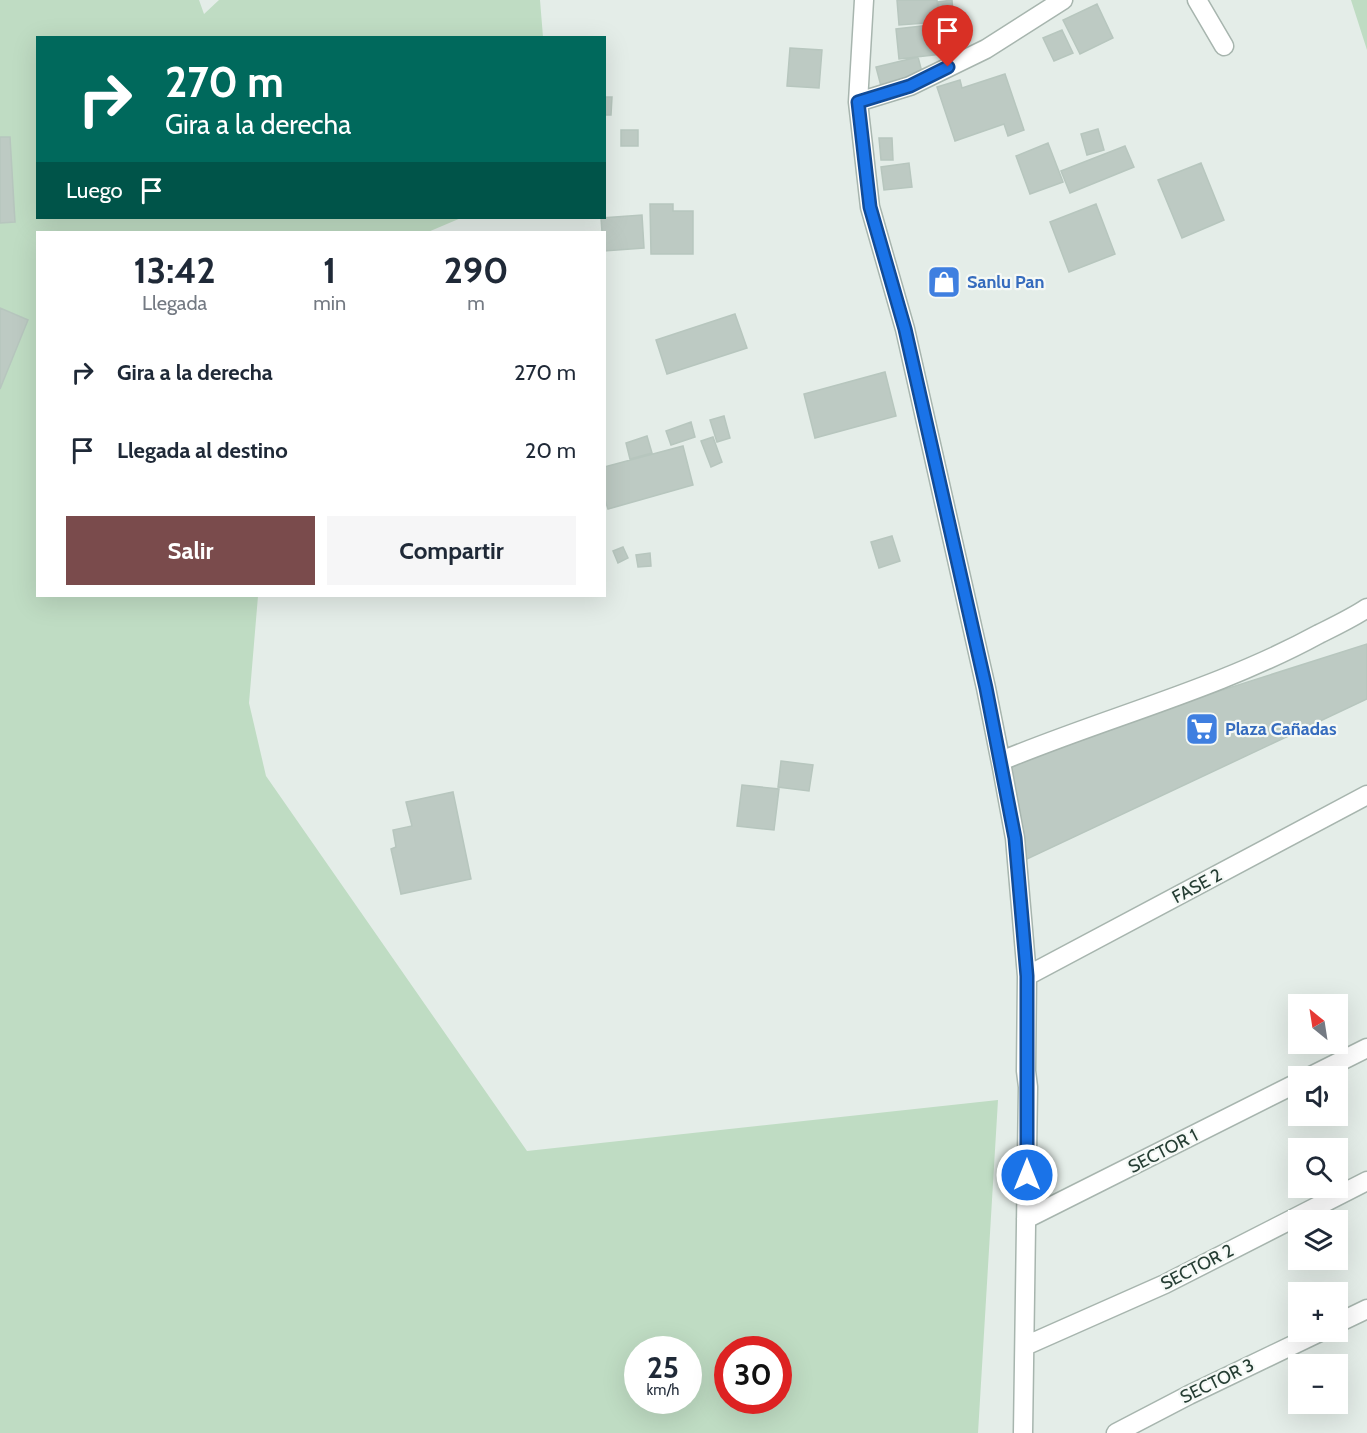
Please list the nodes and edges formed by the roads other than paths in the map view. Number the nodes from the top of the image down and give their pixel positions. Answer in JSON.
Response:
{"nodes":[{"id":1,"x":864,"y":0,"type":"edge"},
{"id":2,"x":1063,"y":0,"type":"edge"},
{"id":3,"x":1197,"y":0,"type":"edge"},
{"id":4,"x":1224,"y":46,"type":"dead end"},
{"id":5,"x":858,"y":102,"type":"junction"},
{"id":6,"x":1367,"y":608,"type":"edge"},
{"id":7,"x":1001,"y":761,"type":"junction"},
{"id":8,"x":1367,"y":795,"type":"edge"},
{"id":9,"x":1027,"y":976,"type":"junction"},
{"id":10,"x":1367,"y":1048,"type":"edge"},
{"id":11,"x":1331,"y":1066,"type":"edge"},
{"id":12,"x":1288,"y":1088,"type":"edge"},
{"id":13,"x":1367,"y":1182,"type":"edge"},
{"id":14,"x":1026,"y":1219,"type":"junction"},
{"id":15,"x":1367,"y":1309,"type":"edge"},
{"id":16,"x":1348,"y":1318,"type":"edge"},
{"id":17,"x":1299,"y":1342,"type":"edge"},
{"id":18,"x":1025,"y":1346,"type":"junction"},
{"id":19,"x":1023,"y":1433,"type":"edge"},
{"id":20,"x":1116,"y":1433,"type":"edge"}],
"edges":[{"from":1,"to":5,"type":"street"},
{"from":2,"to":5,"type":"street"},
{"from":3,"to":4,"type":"street"},
{"from":5,"to":7,"type":"street"},
{"from":6,"to":7,"type":"street"},
{"from":7,"to":9,"type":"street"},
{"from":8,"to":9,"type":"street","name":"FASE 2"},
{"from":9,"to":14,"type":"street"},
{"from":10,"to":11,"type":"street"},
{"from":12,"to":14,"type":"street","name":"SECTOR 1"},
{"from":13,"to":18,"type":"street","name":"SECTOR 2"},
{"from":14,"to":18,"type":"street"},
{"from":15,"to":16,"type":"street"},
{"from":17,"to":20,"type":"street","name":"SECTOR 3"},
{"from":18,"to":19,"type":"street"}]}
